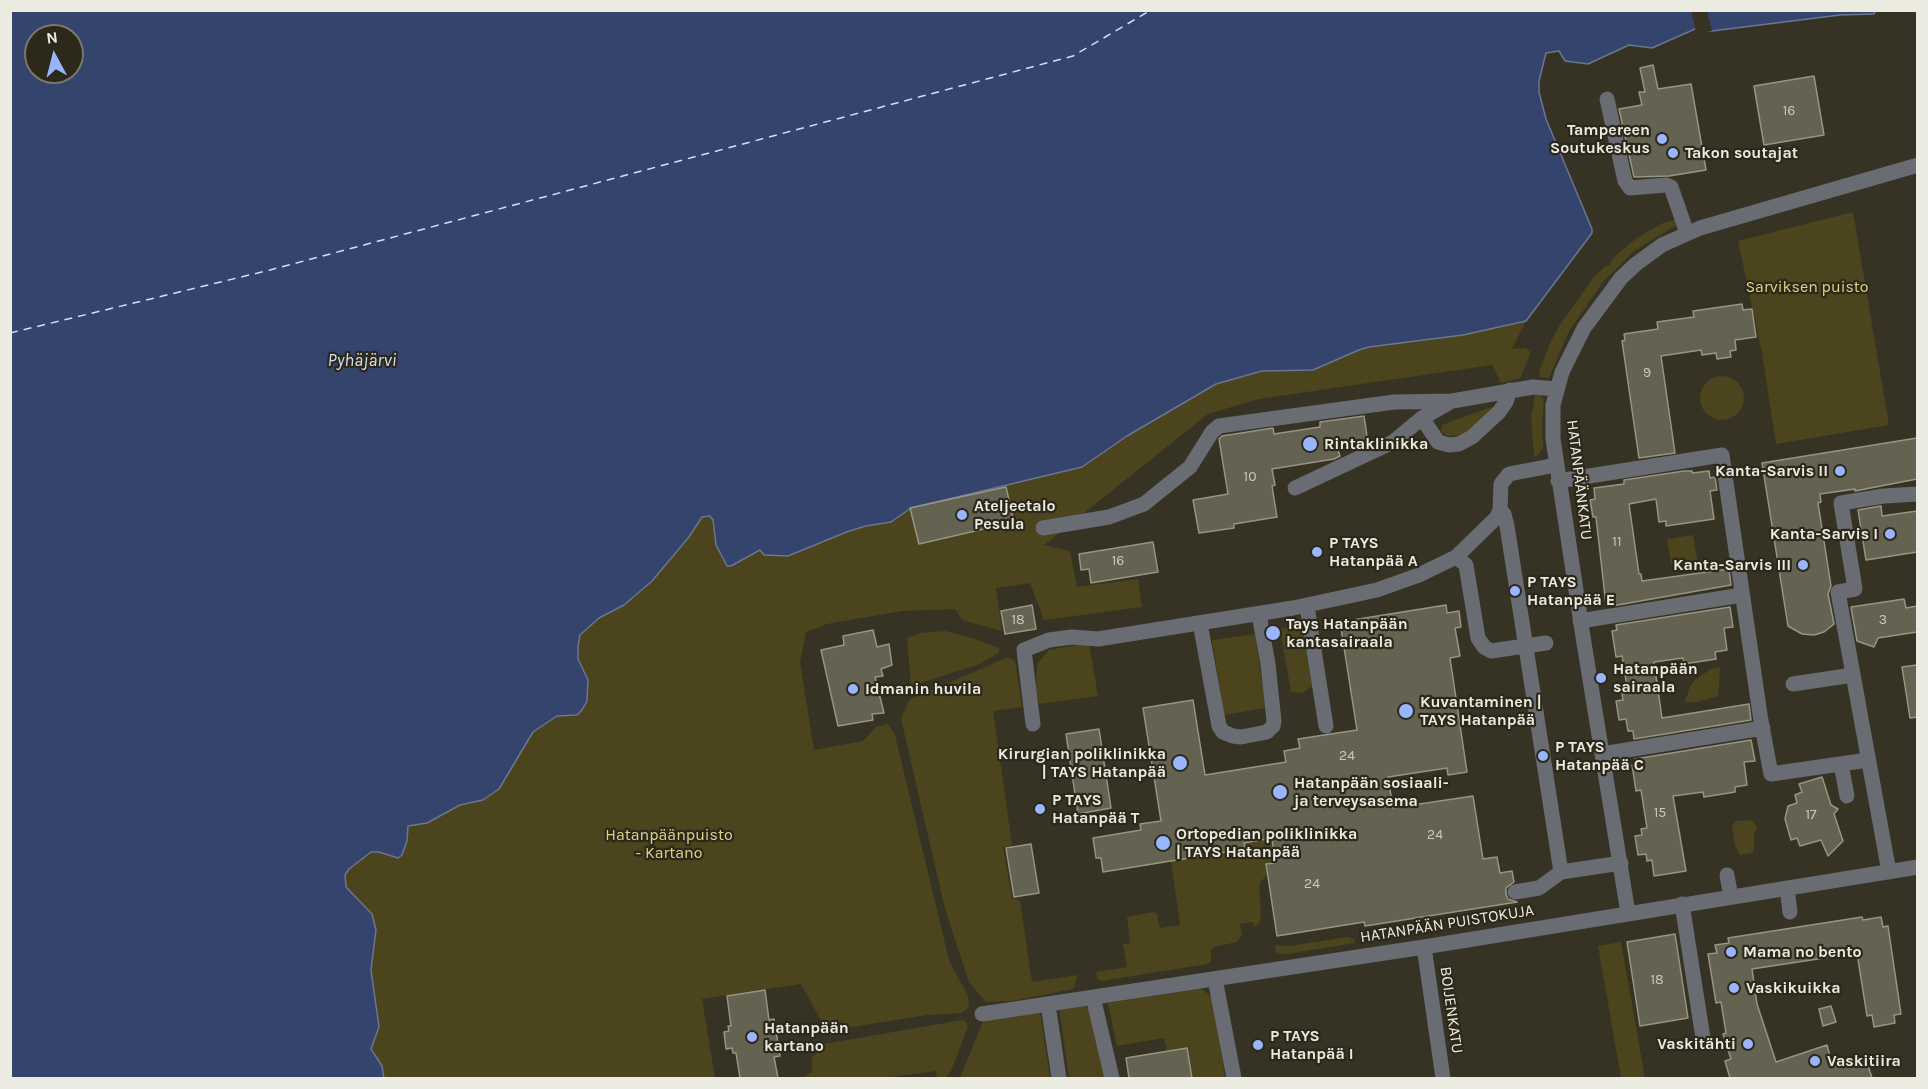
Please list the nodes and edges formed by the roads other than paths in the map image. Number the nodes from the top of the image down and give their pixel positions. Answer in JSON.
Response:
{"nodes":[{"id":1,"x":1607,"y":99,"type":"dead end"},
{"id":2,"x":1917,"y":165,"type":"edge"},
{"id":3,"x":1687,"y":233,"type":"junction"},
{"id":4,"x":1557,"y":389,"type":"junction"},
{"id":5,"x":1510,"y":390,"type":"junction"},
{"id":6,"x":1452,"y":401,"type":"junction"},
{"id":7,"x":1422,"y":418,"type":"junction"},
{"id":8,"x":1556,"y":465,"type":"junction"},
{"id":9,"x":1558,"y":481,"type":"junction"},
{"id":10,"x":1295,"y":488,"type":"dead end"},
{"id":11,"x":1917,"y":494,"type":"edge"},
{"id":12,"x":1500,"y":510,"type":"junction"},
{"id":13,"x":1043,"y":528,"type":"dead end"},
{"id":14,"x":1456,"y":557,"type":"junction"},
{"id":15,"x":1742,"y":595,"type":"junction"},
{"id":16,"x":1307,"y":606,"type":"junction"},
{"id":17,"x":1259,"y":614,"type":"junction"},
{"id":18,"x":1580,"y":621,"type":"junction"},
{"id":19,"x":1200,"y":623,"type":"junction"},
{"id":20,"x":1546,"y":643,"type":"dead end"},
{"id":21,"x":1527,"y":646,"type":"junction"},
{"id":22,"x":1853,"y":675,"type":"junction"},
{"id":23,"x":1793,"y":684,"type":"dead end"},
{"id":24,"x":1034,"y":724,"type":"dead end"},
{"id":25,"x":1326,"y":726,"type":"dead end"},
{"id":26,"x":1763,"y":728,"type":"junction"},
{"id":27,"x":1602,"y":754,"type":"junction"},
{"id":28,"x":1869,"y":760,"type":"junction"},
{"id":29,"x":1841,"y":764,"type":"junction"},
{"id":30,"x":1847,"y":796,"type":"dead end"},
{"id":31,"x":1621,"y":862,"type":"junction"},
{"id":32,"x":1917,"y":867,"type":"edge"},
{"id":33,"x":1562,"y":872,"type":"junction"},
{"id":34,"x":1889,"y":872,"type":"junction"},
{"id":35,"x":1727,"y":874,"type":"dead end"},
{"id":36,"x":1787,"y":888,"type":"junction"},
{"id":37,"x":1515,"y":892,"type":"dead end"},
{"id":38,"x":1731,"y":897,"type":"junction"},
{"id":39,"x":1682,"y":904,"type":"junction"},
{"id":40,"x":1790,"y":912,"type":"dead end"},
{"id":41,"x":1629,"y":913,"type":"junction"},
{"id":42,"x":1424,"y":947,"type":"junction"},
{"id":43,"x":1215,"y":979,"type":"junction"},
{"id":44,"x":1093,"y":997,"type":"junction"},
{"id":45,"x":1048,"y":1004,"type":"junction"},
{"id":46,"x":982,"y":1014,"type":"dead end"},
{"id":47,"x":1702,"y":1038,"type":"dead end"},
{"id":48,"x":1059,"y":1078,"type":"edge"},
{"id":49,"x":1112,"y":1078,"type":"edge"},
{"id":50,"x":1234,"y":1078,"type":"edge"},
{"id":51,"x":1443,"y":1078,"type":"edge"}],
"edges":[{"from":1,"to":3,"type":"street"},
{"from":2,"to":3,"type":"street","name":"HATANPÄÄNKATU"},
{"from":3,"to":4,"type":"street","name":"HATANPÄÄNKATU"},
{"from":4,"to":5,"type":"street"},
{"from":4,"to":8,"type":"street","name":"HATANPÄÄNKATU"},
{"from":5,"to":6,"type":"street"},
{"from":5,"to":7,"type":"street"},
{"from":6,"to":7,"type":"street"},
{"from":6,"to":13,"type":"street"},
{"from":7,"to":10,"type":"street"},
{"from":8,"to":9,"type":"street","name":"HATANPÄÄNKATU"},
{"from":8,"to":12,"type":"street"},
{"from":9,"to":15,"type":"street"},
{"from":9,"to":18,"type":"street","name":"HATANPÄÄNKATU"},
{"from":11,"to":22,"type":"street"},
{"from":12,"to":14,"type":"street"},
{"from":12,"to":21,"type":"street"},
{"from":14,"to":16,"type":"street"},
{"from":14,"to":21,"type":"street"},
{"from":15,"to":18,"type":"street"},
{"from":15,"to":26,"type":"street"},
{"from":16,"to":17,"type":"street"},
{"from":16,"to":25,"type":"street"},
{"from":17,"to":19,"type":"street"},
{"from":17,"to":19,"type":"street"},
{"from":18,"to":27,"type":"street","name":"HATANPÄÄNKATU"},
{"from":19,"to":24,"type":"street"},
{"from":20,"to":21,"type":"street"},
{"from":21,"to":33,"type":"street"},
{"from":22,"to":23,"type":"street"},
{"from":22,"to":28,"type":"street"},
{"from":26,"to":27,"type":"street"},
{"from":26,"to":29,"type":"street"},
{"from":27,"to":31,"type":"street","name":"HATANPÄÄNKATU"},
{"from":28,"to":29,"type":"street"},
{"from":28,"to":34,"type":"street"},
{"from":29,"to":30,"type":"street"},
{"from":31,"to":33,"type":"street"},
{"from":31,"to":41,"type":"street","name":"HATANPÄÄNKATU"},
{"from":32,"to":34,"type":"street","name":"HATANPÄÄN PUISTOKUJA"},
{"from":33,"to":37,"type":"street"},
{"from":34,"to":36,"type":"street","name":"HATANPÄÄN PUISTOKUJA"},
{"from":35,"to":38,"type":"street"},
{"from":36,"to":38,"type":"street","name":"HATANPÄÄN PUISTOKUJA"},
{"from":36,"to":40,"type":"street"},
{"from":38,"to":39,"type":"street","name":"HATANPÄÄN PUISTOKUJA"},
{"from":39,"to":41,"type":"street","name":"HATANPÄÄN PUISTOKUJA"},
{"from":39,"to":47,"type":"street"},
{"from":41,"to":42,"type":"street","name":"HATANPÄÄN PUISTOKUJA"},
{"from":42,"to":43,"type":"street","name":"HATANPÄÄN PUISTOKUJA"},
{"from":42,"to":51,"type":"street","name":"BOIJENKATU"},
{"from":43,"to":44,"type":"street","name":"HATANPÄÄN PUISTOKUJA"},
{"from":43,"to":50,"type":"street"},
{"from":44,"to":45,"type":"street","name":"HATANPÄÄN PUISTOKUJA"},
{"from":44,"to":49,"type":"street"},
{"from":45,"to":46,"type":"street","name":"HATANPÄÄN PUISTOKUJA"},
{"from":45,"to":48,"type":"street"}]}
